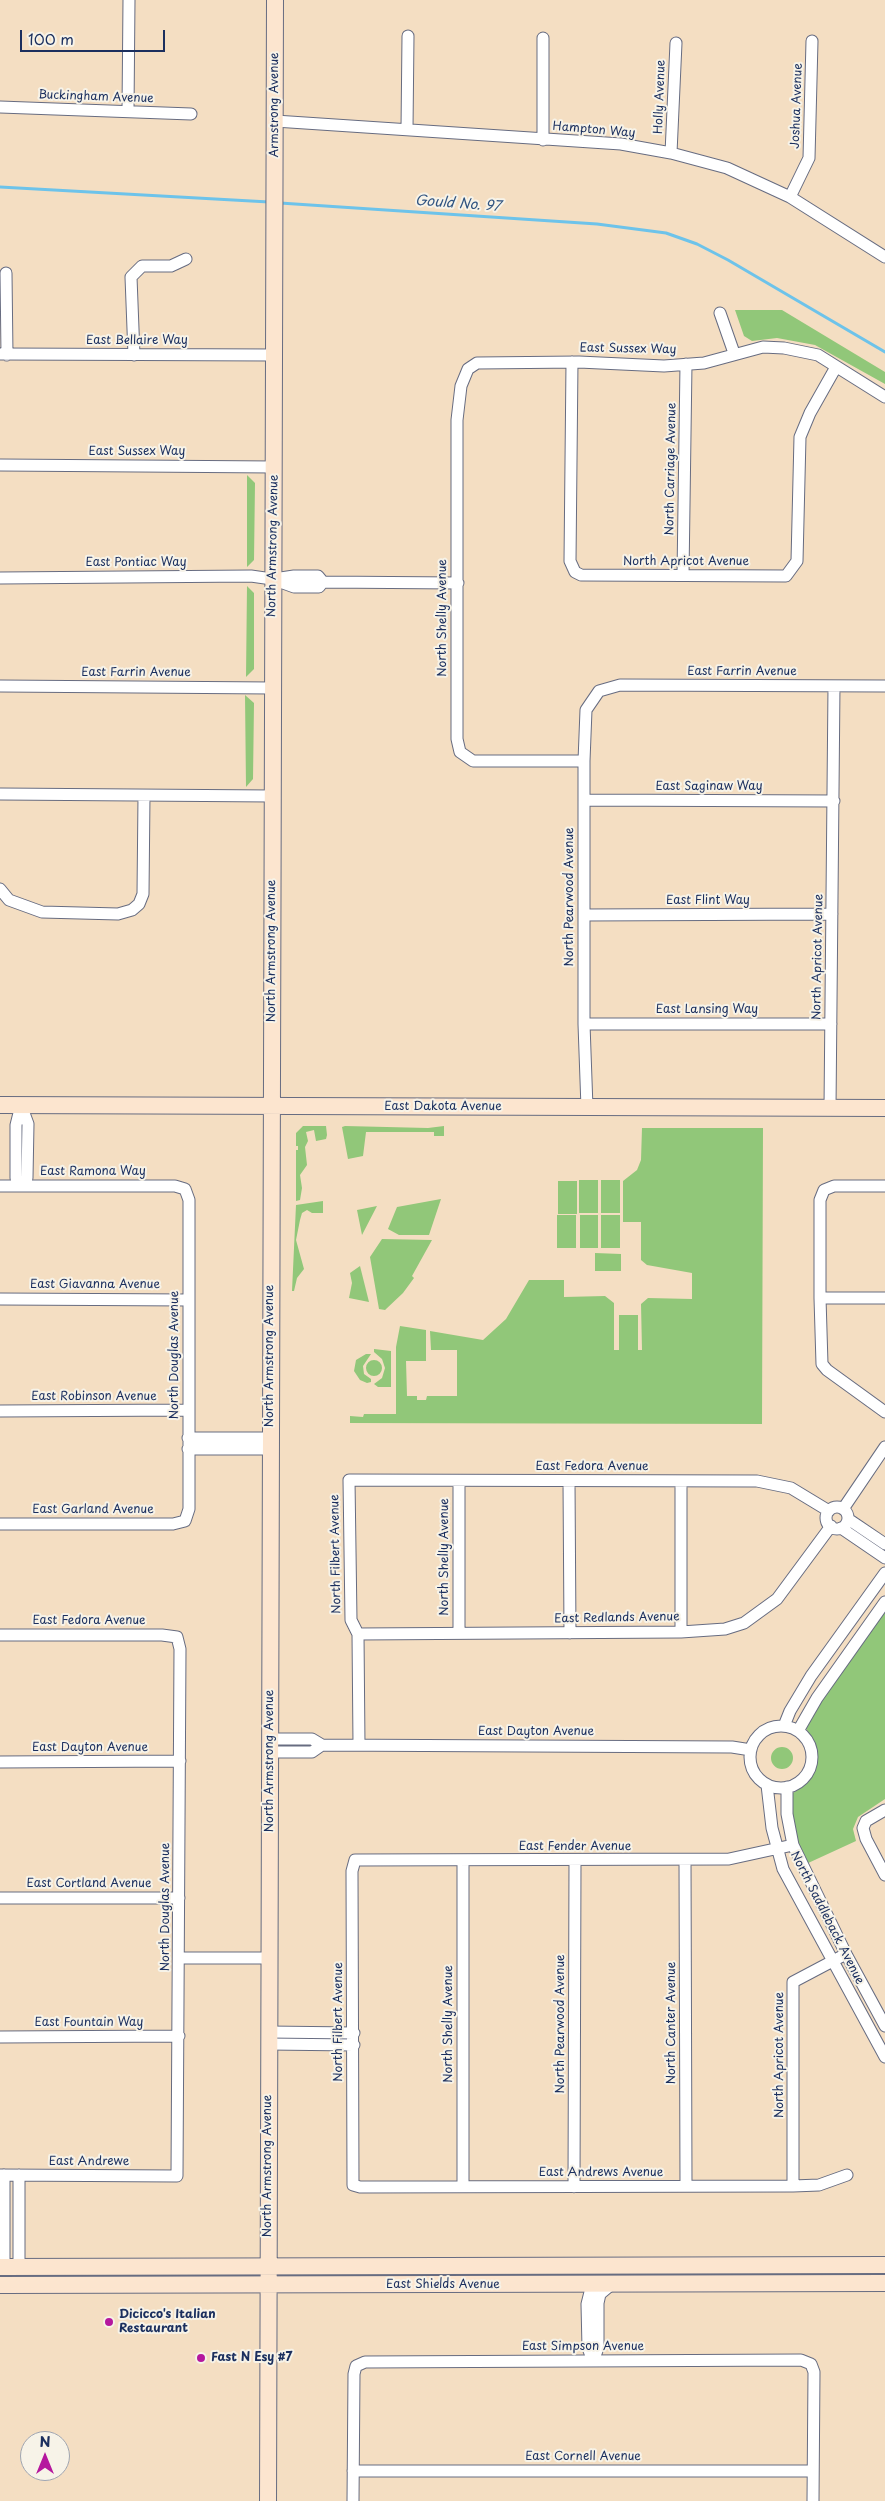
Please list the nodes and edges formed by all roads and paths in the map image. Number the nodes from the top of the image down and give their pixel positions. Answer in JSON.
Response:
{"nodes":[{"id":1,"x":129,"y":0,"type":"edge"},
{"id":2,"x":275,"y":0,"type":"edge"},
{"id":3,"x":408,"y":36,"type":"dead end"},
{"id":4,"x":543,"y":38,"type":"dead end"},
{"id":5,"x":812,"y":42,"type":"dead end"},
{"id":6,"x":676,"y":43,"type":"dead end"},
{"id":7,"x":0,"y":107,"type":"edge"},
{"id":8,"x":128,"y":111,"type":"junction"},
{"id":9,"x":191,"y":114,"type":"dead end"},
{"id":10,"x":275,"y":121,"type":"junction"},
{"id":11,"x":407,"y":129,"type":"junction"},
{"id":12,"x":543,"y":140,"type":"junction"},
{"id":13,"x":671,"y":153,"type":"junction"},
{"id":14,"x":790,"y":198,"type":"junction"},
{"id":15,"x":274,"y":210,"type":"joint"},
{"id":16,"x":885,"y":257,"type":"edge"},
{"id":17,"x":186,"y":259,"type":"dead end"},
{"id":18,"x":6,"y":273,"type":"dead end"},
{"id":19,"x":720,"y":313,"type":"dead end"},
{"id":20,"x":734,"y":353,"type":"junction"},
{"id":21,"x":3,"y":354,"type":"edge"},
{"id":22,"x":134,"y":355,"type":"junction"},
{"id":23,"x":274,"y":355,"type":"junction"},
{"id":24,"x":572,"y":362,"type":"junction"},
{"id":25,"x":477,"y":363,"type":"joint"},
{"id":26,"x":686,"y":364,"type":"junction"},
{"id":27,"x":836,"y":367,"type":"junction"},
{"id":28,"x":885,"y":397,"type":"edge"},
{"id":29,"x":0,"y":465,"type":"edge"},
{"id":30,"x":274,"y":467,"type":"junction"},
{"id":31,"x":683,"y":575,"type":"junction"},
{"id":32,"x":0,"y":578,"type":"edge"},
{"id":33,"x":272,"y":579,"type":"junction"},
{"id":34,"x":458,"y":583,"type":"junction"},
{"id":35,"x":0,"y":686,"type":"edge"},
{"id":36,"x":834,"y":686,"type":"junction"},
{"id":37,"x":885,"y":686,"type":"edge"},
{"id":38,"x":272,"y":688,"type":"junction"},
{"id":39,"x":599,"y":691,"type":"joint"},
{"id":40,"x":584,"y":761,"type":"junction"},
{"id":41,"x":0,"y":794,"type":"edge"},
{"id":42,"x":144,"y":796,"type":"junction"},
{"id":43,"x":272,"y":796,"type":"junction"},
{"id":44,"x":584,"y":800,"type":"junction"},
{"id":45,"x":834,"y":801,"type":"junction"},
{"id":46,"x":0,"y":889,"type":"edge"},
{"id":47,"x":832,"y":914,"type":"junction"},
{"id":48,"x":584,"y":915,"type":"junction"},
{"id":49,"x":584,"y":1024,"type":"junction"},
{"id":50,"x":831,"y":1024,"type":"junction"},
{"id":51,"x":0,"y":1105,"type":"edge"},
{"id":52,"x":22,"y":1105,"type":"junction"},
{"id":53,"x":271,"y":1106,"type":"junction"},
{"id":54,"x":587,"y":1108,"type":"junction"},
{"id":55,"x":830,"y":1108,"type":"junction"},
{"id":56,"x":885,"y":1108,"type":"edge"},
{"id":57,"x":0,"y":1186,"type":"edge"},
{"id":58,"x":22,"y":1186,"type":"junction"},
{"id":59,"x":885,"y":1186,"type":"edge"},
{"id":60,"x":185,"y":1189,"type":"joint"},
{"id":61,"x":0,"y":1298,"type":"edge"},
{"id":62,"x":820,"y":1298,"type":"junction"},
{"id":63,"x":885,"y":1298,"type":"edge"},
{"id":64,"x":189,"y":1300,"type":"junction"},
{"id":65,"x":188,"y":1410,"type":"junction"},
{"id":66,"x":0,"y":1411,"type":"edge"},
{"id":67,"x":885,"y":1412,"type":"edge"},
{"id":68,"x":188,"y":1443,"type":"junction"},
{"id":69,"x":270,"y":1444,"type":"junction"},
{"id":70,"x":885,"y":1447,"type":"edge"},
{"id":71,"x":349,"y":1480,"type":"joint"},
{"id":72,"x":459,"y":1481,"type":"junction"},
{"id":73,"x":569,"y":1481,"type":"junction"},
{"id":74,"x":681,"y":1481,"type":"junction"},
{"id":75,"x":841,"y":1520,"type":"junction"},
{"id":76,"x":185,"y":1521,"type":"joint"},
{"id":77,"x":0,"y":1524,"type":"edge"},
{"id":78,"x":885,"y":1544,"type":"edge"},
{"id":79,"x":885,"y":1558,"type":"edge"},
{"id":80,"x":885,"y":1573,"type":"edge"},
{"id":81,"x":885,"y":1602,"type":"edge"},
{"id":82,"x":680,"y":1632,"type":"junction"},
{"id":83,"x":459,"y":1633,"type":"junction"},
{"id":84,"x":570,"y":1633,"type":"junction"},
{"id":85,"x":358,"y":1634,"type":"junction"},
{"id":86,"x":0,"y":1635,"type":"edge"},
{"id":87,"x":177,"y":1637,"type":"joint"},
{"id":88,"x":784,"y":1726,"type":"junction"},
{"id":89,"x":798,"y":1731,"type":"junction"},
{"id":90,"x":270,"y":1745,"type":"junction"},
{"id":91,"x":359,"y":1745,"type":"junction"},
{"id":92,"x":750,"y":1750,"type":"junction"},
{"id":93,"x":180,"y":1761,"type":"junction"},
{"id":94,"x":0,"y":1762,"type":"edge"},
{"id":95,"x":767,"y":1785,"type":"junction"},
{"id":96,"x":787,"y":1787,"type":"junction"},
{"id":97,"x":885,"y":1810,"type":"edge"},
{"id":98,"x":794,"y":1845,"type":"junction"},
{"id":99,"x":777,"y":1850,"type":"junction"},
{"id":100,"x":355,"y":1860,"type":"joint"},
{"id":101,"x":463,"y":1860,"type":"junction"},
{"id":102,"x":685,"y":1860,"type":"junction"},
{"id":103,"x":575,"y":1861,"type":"junction"},
{"id":104,"x":885,"y":1875,"type":"edge"},
{"id":105,"x":0,"y":1898,"type":"edge"},
{"id":106,"x":179,"y":1898,"type":"junction"},
{"id":107,"x":846,"y":1954,"type":"junction"},
{"id":108,"x":180,"y":1958,"type":"junction"},
{"id":109,"x":268,"y":1958,"type":"junction"},
{"id":110,"x":832,"y":1961,"type":"junction"},
{"id":111,"x":885,"y":2026,"type":"edge"},
{"id":112,"x":354,"y":2033,"type":"junction"},
{"id":113,"x":179,"y":2036,"type":"junction"},
{"id":114,"x":0,"y":2037,"type":"edge"},
{"id":115,"x":268,"y":2038,"type":"junction"},
{"id":116,"x":354,"y":2045,"type":"junction"},
{"id":117,"x":885,"y":2057,"type":"edge"},
{"id":118,"x":2,"y":2175,"type":"edge"},
{"id":119,"x":19,"y":2175,"type":"junction"},
{"id":120,"x":847,"y":2175,"type":"dead end"},
{"id":121,"x":177,"y":2176,"type":"joint"},
{"id":122,"x":353,"y":2184,"type":"joint"},
{"id":123,"x":686,"y":2186,"type":"junction"},
{"id":124,"x":793,"y":2186,"type":"junction"},
{"id":125,"x":463,"y":2187,"type":"junction"},
{"id":126,"x":574,"y":2187,"type":"junction"},
{"id":127,"x":885,"y":2265,"type":"edge"},
{"id":128,"x":267,"y":2266,"type":"junction"},
{"id":129,"x":715,"y":2266,"type":"junction"},
{"id":130,"x":8,"y":2267,"type":"edge"},
{"id":131,"x":885,"y":2283,"type":"edge"},
{"id":132,"x":592,"y":2284,"type":"junction"},
{"id":133,"x":612,"y":2284,"type":"junction"},
{"id":134,"x":0,"y":2285,"type":"edge"},
{"id":135,"x":268,"y":2285,"type":"junction"},
{"id":136,"x":593,"y":2361,"type":"junction"},
{"id":137,"x":353,"y":2471,"type":"junction"},
{"id":138,"x":813,"y":2471,"type":"junction"},
{"id":139,"x":268,"y":2501,"type":"edge"},
{"id":140,"x":353,"y":2501,"type":"edge"},
{"id":141,"x":813,"y":2501,"type":"edge"}],
"edges":[{"from":1,"to":8,"type":"street"},
{"from":2,"to":10,"type":"street","name":"Armstrong Avenue"},
{"from":3,"to":11,"type":"street"},
{"from":4,"to":12,"type":"street"},
{"from":5,"to":14,"type":"street","name":"Joshua Avenue"},
{"from":6,"to":13,"type":"street","name":"Holly Avenue"},
{"from":7,"to":8,"type":"street","name":"Buckingham Avenue"},
{"from":8,"to":9,"type":"street","name":"Buckingham Avenue"},
{"from":10,"to":11,"type":"street","name":"Hampton Way"},
{"from":10,"to":15,"type":"street","name":"Armstrong Avenue"},
{"from":11,"to":12,"type":"street","name":"Hampton Way"},
{"from":12,"to":13,"type":"street","name":"Hampton Way"},
{"from":13,"to":14,"type":"street","name":"Hampton Way"},
{"from":14,"to":16,"type":"street","name":"Hampton Way"},
{"from":15,"to":23,"type":"street","name":"North Armstrong Avenue"},
{"from":17,"to":22,"type":"street"},
{"from":18,"to":21,"type":"street"},
{"from":19,"to":20,"type":"street"},
{"from":20,"to":26,"type":"street","name":"East Sussex Way"},
{"from":20,"to":27,"type":"street","name":"East Sussex Way"},
{"from":21,"to":22,"type":"street","name":"East Bellaire Way"},
{"from":22,"to":23,"type":"street","name":"East Bellaire Way"},
{"from":23,"to":30,"type":"street","name":"North Armstrong Avenue"},
{"from":24,"to":25,"type":"street","name":"East Sussex Way"},
{"from":24,"to":26,"type":"street","name":"East Sussex Way"},
{"from":24,"to":31,"type":"street","name":"North Apricot Avenue"},
{"from":25,"to":34,"type":"street","name":"North Shelly Avenue"},
{"from":26,"to":31,"type":"street","name":"North Carriage Avenue"},
{"from":27,"to":28,"type":"street","name":"East Sussex Way"},
{"from":27,"to":31,"type":"street","name":"North Apricot Avenue"},
{"from":29,"to":30,"type":"street","name":"East Sussex Way"},
{"from":30,"to":33,"type":"street","name":"North Armstrong Avenue"},
{"from":32,"to":33,"type":"street","name":"East Pontiac Way"},
{"from":33,"to":34,"type":"street","name":"East Pontiac Way"},
{"from":33,"to":38,"type":"street","name":"North Armstrong Avenue"},
{"from":34,"to":40,"type":"street","name":"North Shelly Avenue"},
{"from":35,"to":38,"type":"street","name":"East Farrin Avenue"},
{"from":36,"to":37,"type":"street","name":"East Farrin Avenue"},
{"from":36,"to":39,"type":"street","name":"East Farrin Avenue"},
{"from":36,"to":45,"type":"street","name":"North Apricot Avenue"},
{"from":38,"to":43,"type":"street","name":"North Armstrong Avenue"},
{"from":39,"to":40,"type":"street","name":"North Pearwood Avenue"},
{"from":40,"to":44,"type":"street","name":"North Pearwood Avenue"},
{"from":41,"to":42,"type":"street"},
{"from":42,"to":43,"type":"street"},
{"from":42,"to":46,"type":"street"},
{"from":43,"to":53,"type":"street","name":"North Armstrong Avenue"},
{"from":44,"to":45,"type":"street","name":"East Saginaw Way"},
{"from":44,"to":48,"type":"street","name":"North Pearwood Avenue"},
{"from":45,"to":47,"type":"street","name":"North Apricot Avenue"},
{"from":47,"to":48,"type":"street","name":"East Flint Way"},
{"from":47,"to":50,"type":"street","name":"North Apricot Avenue"},
{"from":48,"to":49,"type":"street","name":"North Pearwood Avenue"},
{"from":49,"to":50,"type":"street","name":"East Lansing Way"},
{"from":49,"to":54,"type":"street","name":"North Pearwood Avenue"},
{"from":50,"to":55,"type":"street","name":"North Apricot Avenue"},
{"from":51,"to":52,"type":"street","name":"East Dakota Avenue"},
{"from":52,"to":53,"type":"street","name":"East Dakota Avenue"},
{"from":52,"to":58,"type":"street"},
{"from":53,"to":54,"type":"street","name":"East Dakota Avenue"},
{"from":53,"to":69,"type":"street","name":"North Armstrong Avenue"},
{"from":54,"to":55,"type":"street","name":"East Dakota Avenue"},
{"from":55,"to":56,"type":"street","name":"East Dakota Avenue"},
{"from":57,"to":58,"type":"street","name":"East Ramona Way"},
{"from":58,"to":60,"type":"street","name":"East Ramona Way"},
{"from":59,"to":62,"type":"street"},
{"from":60,"to":64,"type":"street","name":"North Douglas Avenue"},
{"from":61,"to":64,"type":"street","name":"East Giavanna Avenue"},
{"from":62,"to":63,"type":"street"},
{"from":62,"to":67,"type":"street"},
{"from":64,"to":65,"type":"street","name":"North Douglas Avenue"},
{"from":65,"to":66,"type":"street","name":"East Robinson Avenue"},
{"from":65,"to":68,"type":"street","name":"North Douglas Avenue"},
{"from":68,"to":69,"type":"street"},
{"from":68,"to":76,"type":"street","name":"North Douglas Avenue"},
{"from":69,"to":90,"type":"street","name":"North Armstrong Avenue"},
{"from":70,"to":75,"type":"street","name":"East Redlands Avenue"},
{"from":71,"to":72,"type":"street","name":"East Fedora Avenue"},
{"from":71,"to":85,"type":"street","name":"North Filbert Avenue"},
{"from":72,"to":73,"type":"street","name":"East Fedora Avenue"},
{"from":72,"to":83,"type":"street","name":"North Shelly Avenue"},
{"from":73,"to":74,"type":"street","name":"East Fedora Avenue"},
{"from":73,"to":84,"type":"street"},
{"from":74,"to":75,"type":"street","name":"East Fedora Avenue"},
{"from":74,"to":82,"type":"street"},
{"from":75,"to":78,"type":"street"},
{"from":75,"to":79,"type":"street"},
{"from":75,"to":82,"type":"street","name":"East Redlands Avenue"},
{"from":76,"to":77,"type":"street","name":"East Garland Avenue"},
{"from":80,"to":88,"type":"street"},
{"from":81,"to":89,"type":"street"},
{"from":82,"to":84,"type":"street","name":"East Redlands Avenue"},
{"from":83,"to":84,"type":"street","name":"East Redlands Avenue"},
{"from":83,"to":85,"type":"street","name":"East Redlands Avenue"},
{"from":85,"to":91,"type":"street","name":"North Filbert Avenue"},
{"from":86,"to":87,"type":"street","name":"East Fedora Avenue"},
{"from":87,"to":93,"type":"street","name":"North Douglas Avenue"},
{"from":88,"to":89,"type":"street"},
{"from":88,"to":92,"type":"street"},
{"from":89,"to":96,"type":"street"},
{"from":90,"to":91,"type":"street","name":"East Dayton Avenue"},
{"from":90,"to":109,"type":"street","name":"North Armstrong Avenue"},
{"from":91,"to":92,"type":"street","name":"East Dayton Avenue"},
{"from":92,"to":95,"type":"street"},
{"from":93,"to":94,"type":"street","name":"East Dayton Avenue"},
{"from":93,"to":106,"type":"street","name":"North Douglas Avenue"},
{"from":95,"to":96,"type":"street"},
{"from":95,"to":99,"type":"street","name":"North Saddleback Avenue"},
{"from":96,"to":98,"type":"street","name":"North Saddleback Avenue"},
{"from":97,"to":104,"type":"street"},
{"from":98,"to":99,"type":"street","name":"East Fender Avenue"},
{"from":98,"to":107,"type":"street","name":"North Saddleback Avenue"},
{"from":99,"to":102,"type":"street","name":"East Fender Avenue"},
{"from":99,"to":110,"type":"street","name":"North Saddleback Avenue"},
{"from":100,"to":101,"type":"street","name":"East Fender Avenue"},
{"from":100,"to":112,"type":"street","name":"North Filbert Avenue"},
{"from":101,"to":103,"type":"street","name":"East Fender Avenue"},
{"from":101,"to":125,"type":"street","name":"North Shelly Avenue"},
{"from":102,"to":103,"type":"street","name":"East Fender Avenue"},
{"from":102,"to":123,"type":"street","name":"North Canter Avenue"},
{"from":103,"to":126,"type":"street","name":"North Pearwood Avenue"},
{"from":105,"to":106,"type":"street","name":"East Cortland Avenue"},
{"from":106,"to":108,"type":"street","name":"North Douglas Avenue"},
{"from":107,"to":110,"type":"street","name":"North Apricot Avenue"},
{"from":107,"to":111,"type":"street","name":"North Saddleback Avenue"},
{"from":108,"to":109,"type":"street"},
{"from":108,"to":113,"type":"street","name":"North Douglas Avenue"},
{"from":109,"to":115,"type":"street","name":"North Armstrong Avenue"},
{"from":110,"to":117,"type":"street","name":"North Saddleback Avenue"},
{"from":110,"to":124,"type":"street","name":"North Apricot Avenue"},
{"from":112,"to":115,"type":"street"},
{"from":112,"to":116,"type":"street","name":"North Filbert Avenue"},
{"from":113,"to":114,"type":"street","name":"East Fountain Way"},
{"from":113,"to":121,"type":"street","name":"North Douglas Avenue"},
{"from":115,"to":116,"type":"street"},
{"from":115,"to":128,"type":"street","name":"North Armstrong Avenue"},
{"from":116,"to":122,"type":"street","name":"North Filbert Avenue"},
{"from":118,"to":119,"type":"street","name":"East Andrewe"},
{"from":118,"to":130,"type":"street"},
{"from":119,"to":121,"type":"street","name":"East Andrewe"},
{"from":119,"to":130,"type":"street"},
{"from":120,"to":124,"type":"street","name":"East Andrews Avenue"},
{"from":122,"to":125,"type":"street","name":"East Andrews Avenue"},
{"from":123,"to":124,"type":"street","name":"East Andrews Avenue"},
{"from":123,"to":126,"type":"street","name":"East Andrews Avenue"},
{"from":125,"to":126,"type":"street","name":"East Andrews Avenue"},
{"from":127,"to":129,"type":"street","name":"East Shields Avenue"},
{"from":128,"to":129,"type":"street","name":"East Shields Avenue"},
{"from":128,"to":130,"type":"street","name":"East Shields Avenue"},
{"from":128,"to":135,"type":"street","name":"North Armstrong Avenue"},
{"from":129,"to":132,"type":"street"},
{"from":131,"to":133,"type":"street","name":"East Shields Avenue"},
{"from":132,"to":133,"type":"street","name":"East Shields Avenue"},
{"from":132,"to":135,"type":"street","name":"East Shields Avenue"},
{"from":132,"to":136,"type":"street"},
{"from":133,"to":136,"type":"street"},
{"from":134,"to":135,"type":"street","name":"East Shields Avenue"},
{"from":135,"to":139,"type":"street","name":"North Armstrong Avenue"},
{"from":136,"to":137,"type":"street","name":"East Simpson Avenue"},
{"from":136,"to":138,"type":"street","name":"East Simpson Avenue"},
{"from":137,"to":138,"type":"street","name":"East Cornell Avenue"},
{"from":137,"to":140,"type":"street"},
{"from":138,"to":141,"type":"street"}]}
